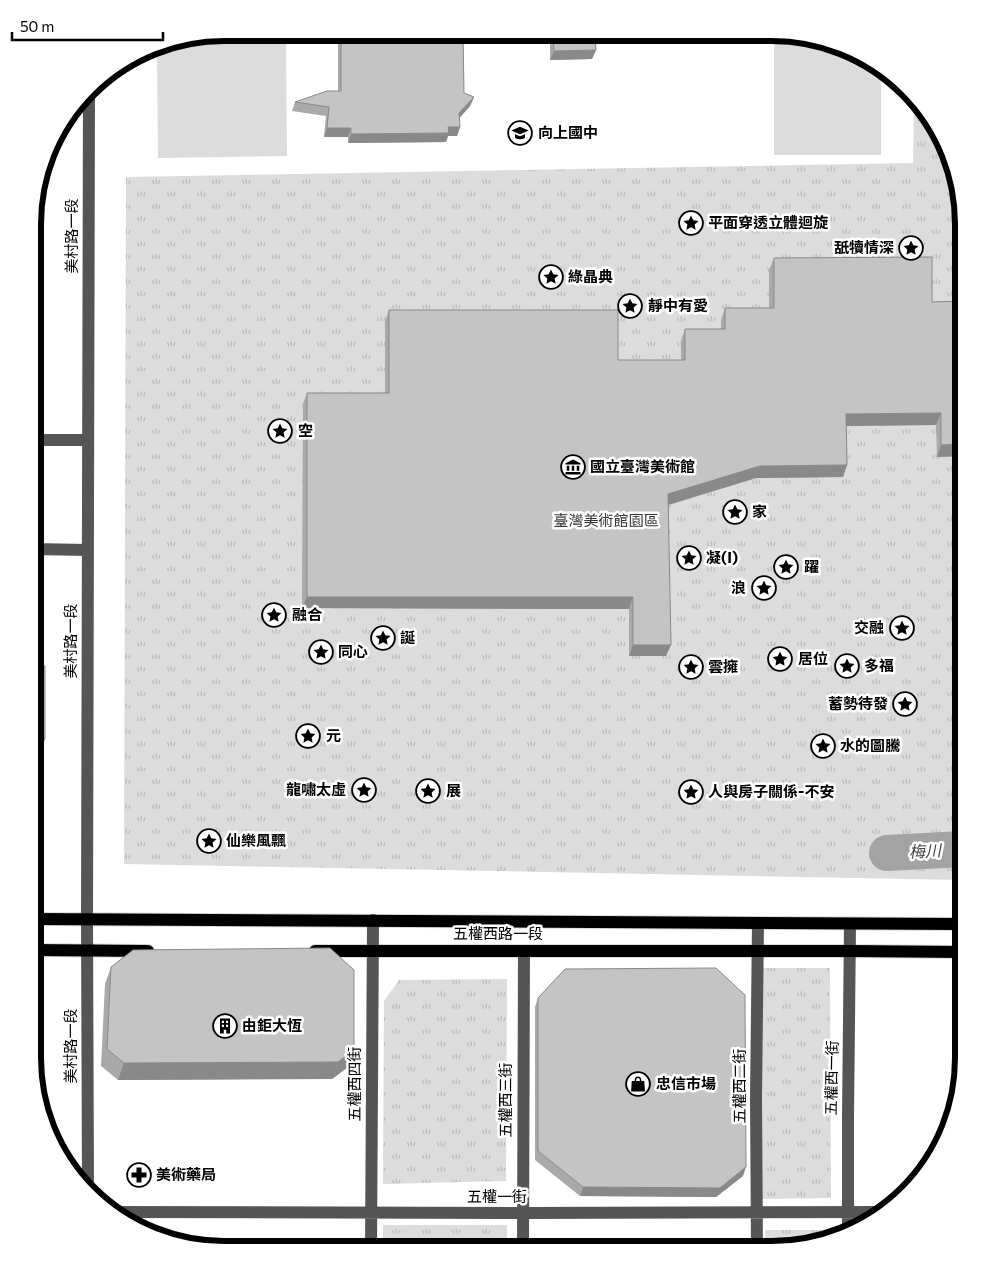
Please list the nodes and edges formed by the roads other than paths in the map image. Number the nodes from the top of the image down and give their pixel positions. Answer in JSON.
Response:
{"nodes":[{"id":1,"x":89,"y":101,"type":"edge"},
{"id":2,"x":41,"y":440,"type":"edge"},
{"id":3,"x":88,"y":440,"type":"junction"},
{"id":4,"x":41,"y":549,"type":"edge"},
{"id":5,"x":88,"y":550,"type":"junction"},
{"id":6,"x":41,"y":919,"type":"edge"},
{"id":7,"x":87,"y":920,"type":"junction"},
{"id":8,"x":373,"y":920,"type":"junction"},
{"id":9,"x":758,"y":923,"type":"junction"},
{"id":10,"x":850,"y":924,"type":"junction"},
{"id":11,"x":955,"y":924,"type":"edge"},
{"id":12,"x":41,"y":950,"type":"edge"},
{"id":13,"x":372,"y":950,"type":"junction"},
{"id":14,"x":524,"y":950,"type":"junction"},
{"id":15,"x":87,"y":951,"type":"junction"},
{"id":16,"x":156,"y":951,"type":"edge"},
{"id":17,"x":305,"y":951,"type":"edge"},
{"id":18,"x":850,"y":951,"type":"junction"},
{"id":19,"x":758,"y":952,"type":"junction"},
{"id":20,"x":955,"y":952,"type":"edge"},
{"id":21,"x":88,"y":1180,"type":"edge"},
{"id":22,"x":126,"y":1212,"type":"edge"},
{"id":23,"x":370,"y":1212,"type":"junction"},
{"id":24,"x":757,"y":1212,"type":"junction"},
{"id":25,"x":848,"y":1212,"type":"junction"},
{"id":26,"x":870,"y":1212,"type":"edge"},
{"id":27,"x":523,"y":1213,"type":"junction"},
{"id":28,"x":848,"y":1224,"type":"edge"},
{"id":29,"x":370,"y":1241,"type":"edge"},
{"id":30,"x":523,"y":1241,"type":"edge"},
{"id":31,"x":757,"y":1241,"type":"edge"}],
"edges":[{"from":1,"to":3,"type":"street","name":"美村路一段"},
{"from":2,"to":3,"type":"street"},
{"from":3,"to":5,"type":"street","name":"美村路一段"},
{"from":4,"to":5,"type":"street"},
{"from":5,"to":7,"type":"street","name":"美村路一段"},
{"from":6,"to":7,"type":"main road","name":"五權西路一段"},
{"from":7,"to":8,"type":"main road","name":"五權西路一段"},
{"from":7,"to":15,"type":"street","name":"美村路一段"},
{"from":8,"to":9,"type":"main road","name":"五權西路一段"},
{"from":8,"to":13,"type":"street","name":"五權西四街"},
{"from":9,"to":10,"type":"main road","name":"五權西路一段"},
{"from":9,"to":19,"type":"street","name":"五權西二街"},
{"from":10,"to":11,"type":"main road","name":"五權西路一段"},
{"from":10,"to":18,"type":"street","name":"五權西一街"},
{"from":12,"to":15,"type":"main road"},
{"from":13,"to":14,"type":"main road","name":"五權西路一段"},
{"from":13,"to":17,"type":"main road","name":"五權西路一段"},
{"from":13,"to":23,"type":"street","name":"五權西四街"},
{"from":14,"to":19,"type":"main road","name":"五權西路一段"},
{"from":14,"to":27,"type":"street","name":"五權西三街"},
{"from":15,"to":16,"type":"main road"},
{"from":15,"to":21,"type":"street","name":"美村路一段"},
{"from":18,"to":19,"type":"main road","name":"五權西路一段"},
{"from":18,"to":20,"type":"main road","name":"五權西路一段"},
{"from":18,"to":25,"type":"street","name":"五權西一街"},
{"from":19,"to":24,"type":"street","name":"五權西二街"},
{"from":22,"to":23,"type":"street","name":"五權一街"},
{"from":23,"to":27,"type":"street","name":"五權一街"},
{"from":23,"to":29,"type":"street","name":"五權西四街"},
{"from":24,"to":25,"type":"street","name":"五權一街"},
{"from":24,"to":27,"type":"street","name":"五權一街"},
{"from":24,"to":31,"type":"street","name":"五權西二街"},
{"from":25,"to":26,"type":"street","name":"五權一街"},
{"from":25,"to":28,"type":"street","name":"五權西一街"},
{"from":27,"to":30,"type":"street","name":"五權西三街"}]}
